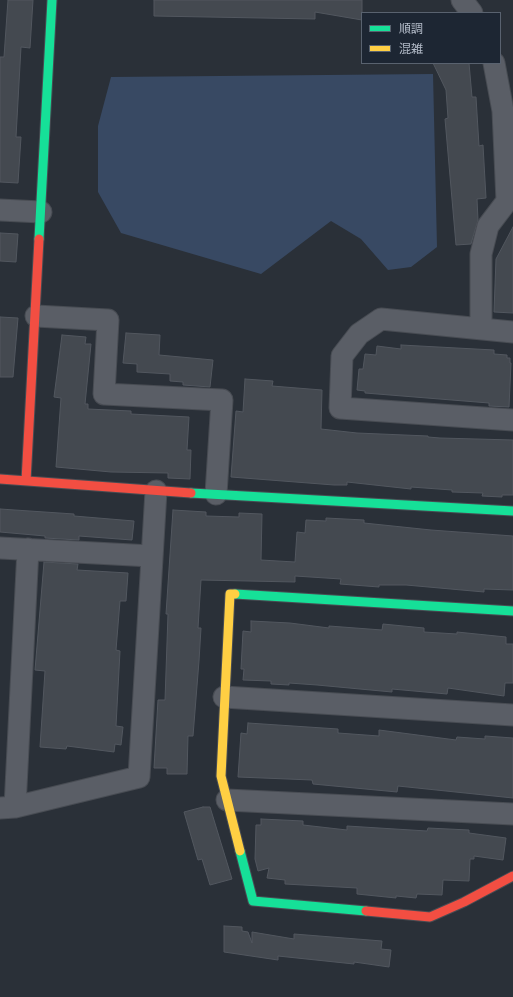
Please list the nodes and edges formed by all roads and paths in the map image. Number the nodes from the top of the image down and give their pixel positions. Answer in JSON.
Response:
{"nodes":[{"id":1,"x":52,"y":0,"type":"edge"},
{"id":2,"x":462,"y":0,"type":"edge"},
{"id":3,"x":471,"y":12,"type":"edge"},
{"id":4,"x":494,"y":64,"type":"edge"},
{"id":5,"x":510,"y":202,"type":"edge"},
{"id":6,"x":0,"y":210,"type":"edge"},
{"id":7,"x":41,"y":212,"type":"junction"},
{"id":8,"x":36,"y":316,"type":"junction"},
{"id":9,"x":480,"y":328,"type":"junction"},
{"id":10,"x":513,"y":332,"type":"edge"},
{"id":11,"x":513,"y":420,"type":"edge"},
{"id":12,"x":0,"y":479,"type":"edge"},
{"id":13,"x":26,"y":481,"type":"junction"},
{"id":14,"x":156,"y":491,"type":"junction"},
{"id":15,"x":216,"y":494,"type":"junction"},
{"id":16,"x":513,"y":511,"type":"edge"},
{"id":17,"x":0,"y":548,"type":"edge"},
{"id":18,"x":28,"y":549,"type":"junction"},
{"id":19,"x":151,"y":556,"type":"junction"},
{"id":20,"x":513,"y":612,"type":"edge"},
{"id":21,"x":224,"y":697,"type":"junction"},
{"id":22,"x":513,"y":715,"type":"edge"},
{"id":23,"x":227,"y":800,"type":"junction"},
{"id":24,"x":7,"y":808,"type":"edge"},
{"id":25,"x":513,"y":814,"type":"edge"},
{"id":26,"x":513,"y":876,"type":"edge"}],
"edges":[{"from":1,"to":7,"type":"street"},
{"from":2,"to":3,"type":"street"},
{"from":4,"to":5,"type":"street"},
{"from":5,"to":9,"type":"street"},
{"from":6,"to":7,"type":"street"},
{"from":7,"to":8,"type":"street"},
{"from":8,"to":13,"type":"street"},
{"from":8,"to":15,"type":"street"},
{"from":9,"to":10,"type":"street"},
{"from":9,"to":11,"type":"street"},
{"from":12,"to":13,"type":"street"},
{"from":13,"to":14,"type":"street"},
{"from":14,"to":15,"type":"street"},
{"from":14,"to":19,"type":"street"},
{"from":15,"to":16,"type":"street"},
{"from":17,"to":18,"type":"street"},
{"from":18,"to":19,"type":"street"},
{"from":18,"to":24,"type":"street"},
{"from":19,"to":24,"type":"street"},
{"from":20,"to":21,"type":"street"},
{"from":21,"to":22,"type":"street"},
{"from":21,"to":23,"type":"street"},
{"from":23,"to":25,"type":"street"},
{"from":23,"to":26,"type":"street"}]}
